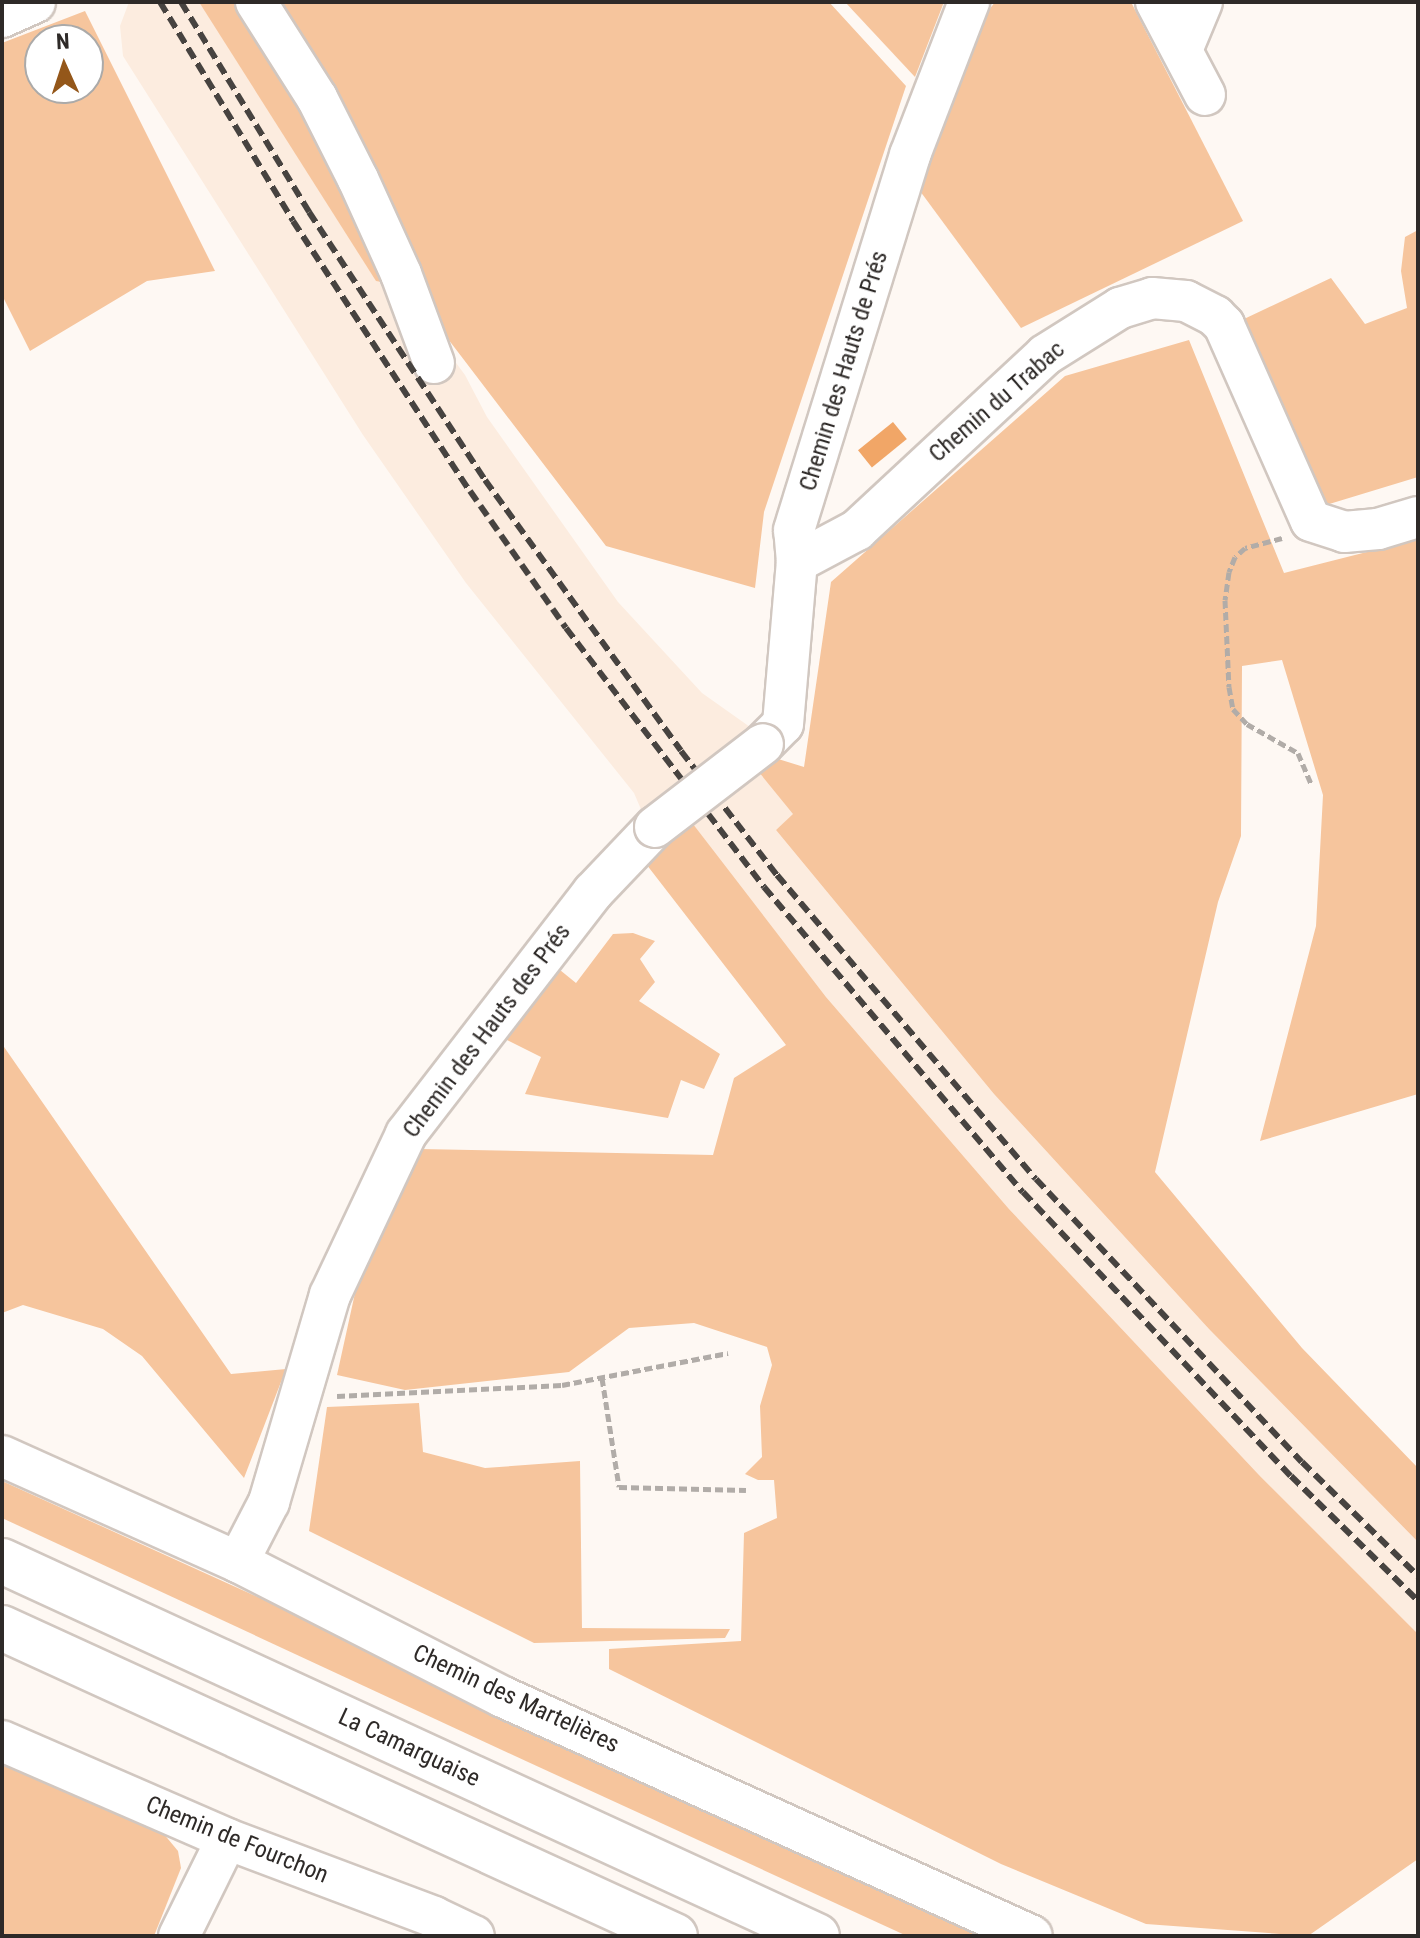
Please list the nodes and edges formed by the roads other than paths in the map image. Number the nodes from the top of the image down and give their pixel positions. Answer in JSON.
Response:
{"nodes":[{"id":1,"x":35,"y":2,"type":"edge"},
{"id":2,"x":256,"y":2,"type":"edge"},
{"id":3,"x":969,"y":2,"type":"edge"},
{"id":4,"x":1156,"y":2,"type":"edge"},
{"id":5,"x":1202,"y":2,"type":"edge"},
{"id":6,"x":2,"y":17,"type":"edge"},
{"id":7,"x":1182,"y":50,"type":"junction"},
{"id":8,"x":1205,"y":95,"type":"dead end"},
{"id":9,"x":434,"y":363,"type":"dead end"},
{"id":10,"x":1418,"y":517,"type":"edge"},
{"id":11,"x":797,"y":562,"type":"junction"},
{"id":12,"x":763,"y":744,"type":"joint"},
{"id":13,"x":2,"y":1456,"type":"edge"},
{"id":14,"x":2,"y":1561,"type":"edge"},
{"id":15,"x":238,"y":1562,"type":"junction"},
{"id":16,"x":2,"y":1628,"type":"edge"},
{"id":17,"x":2,"y":1741,"type":"edge"},
{"id":18,"x":227,"y":1839,"type":"junction"},
{"id":19,"x":179,"y":1936,"type":"edge"},
{"id":20,"x":474,"y":1936,"type":"edge"},
{"id":21,"x":675,"y":1936,"type":"edge"},
{"id":22,"x":817,"y":1936,"type":"edge"},
{"id":23,"x":1032,"y":1936,"type":"edge"}],
"edges":[{"from":1,"to":6,"type":"street"},
{"from":2,"to":9,"type":"street"},
{"from":3,"to":11,"type":"street","name":"Chemin des Hauts de Prés"},
{"from":4,"to":7,"type":"street"},
{"from":5,"to":7,"type":"street"},
{"from":7,"to":8,"type":"street"},
{"from":10,"to":11,"type":"street","name":"Chemin du Trabac"},
{"from":11,"to":12,"type":"street","name":"Chemin des Hauts de Prés"},
{"from":12,"to":15,"type":"street","name":"Chemin des Hauts des Prés","bridge":true},
{"from":13,"to":15,"type":"street","name":"Chemin des Martelières"},
{"from":14,"to":22,"type":"highway","name":"La Camarguaise"},
{"from":15,"to":23,"type":"street","name":"Chemin des Martelières"},
{"from":16,"to":21,"type":"highway"},
{"from":17,"to":18,"type":"street","name":"Chemin de Fourchon"},
{"from":18,"to":19,"type":"street"},
{"from":18,"to":20,"type":"street","name":"Chemin de Fourchon"}]}
